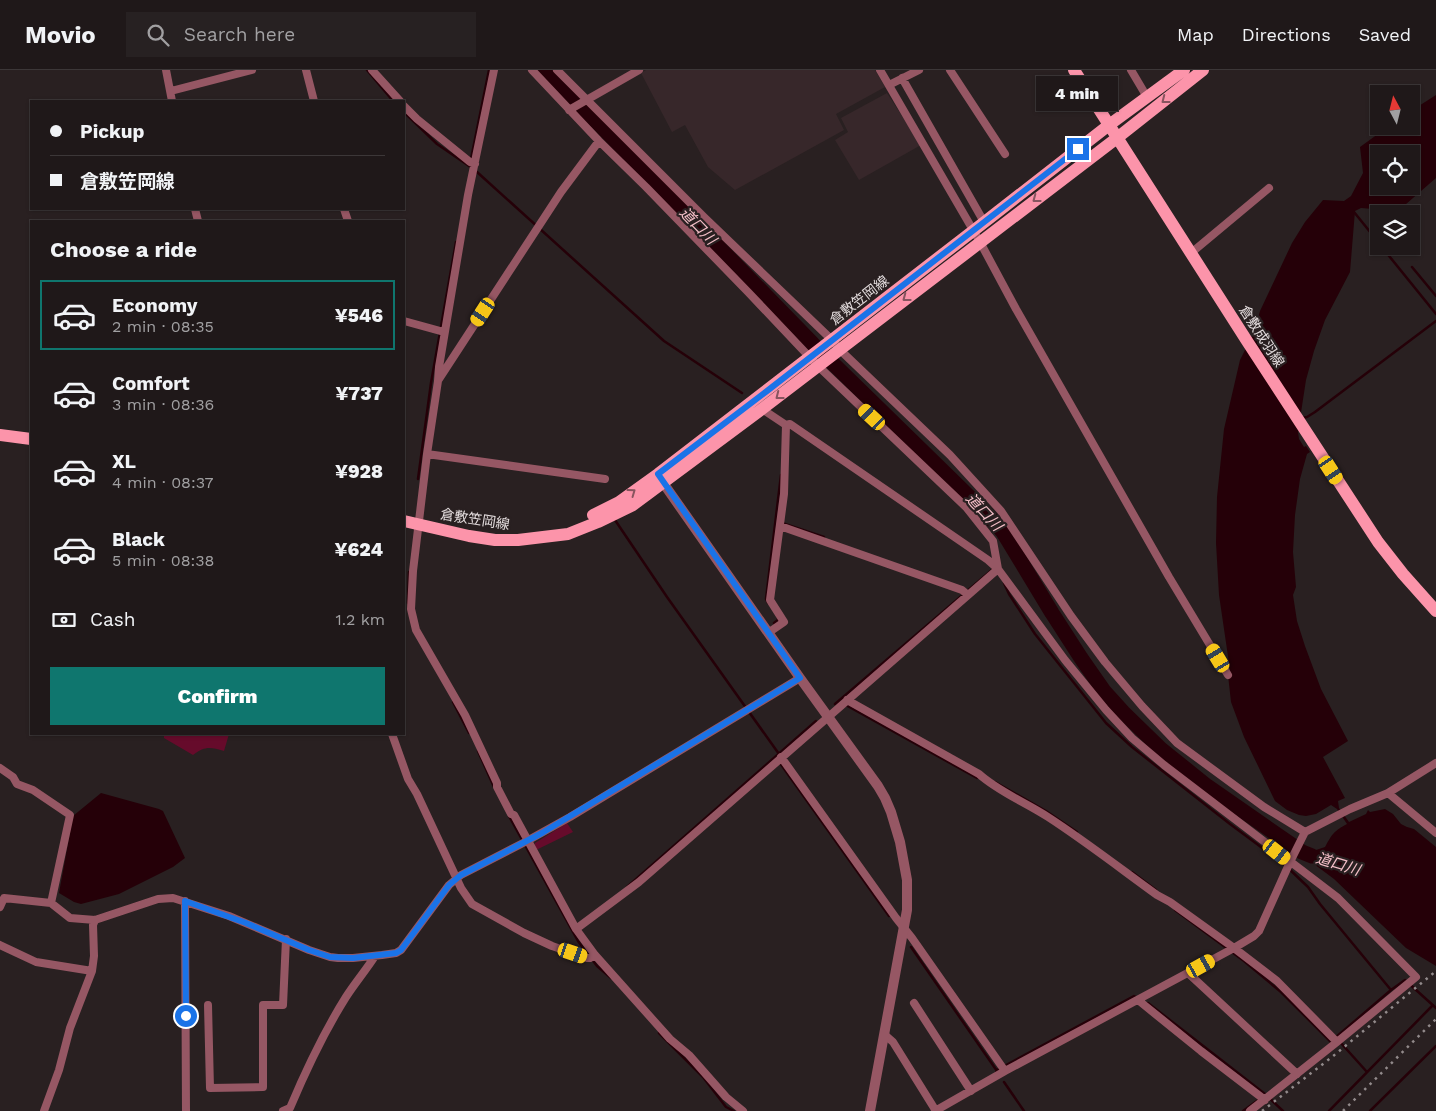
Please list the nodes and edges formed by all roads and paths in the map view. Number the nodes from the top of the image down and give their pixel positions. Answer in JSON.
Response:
{"nodes":[{"id":1,"x":166,"y":70,"type":"edge"},
{"id":2,"x":252,"y":70,"type":"edge"},
{"id":3,"x":306,"y":70,"type":"edge"},
{"id":4,"x":372,"y":70,"type":"edge"},
{"id":5,"x":494,"y":70,"type":"edge"},
{"id":6,"x":532,"y":70,"type":"edge"},
{"id":7,"x":557,"y":70,"type":"edge"},
{"id":8,"x":621,"y":70,"type":"edge"},
{"id":9,"x":639,"y":70,"type":"edge"},
{"id":10,"x":880,"y":70,"type":"edge"},
{"id":11,"x":919,"y":70,"type":"edge"},
{"id":12,"x":950,"y":70,"type":"edge"},
{"id":13,"x":1074,"y":70,"type":"edge"},
{"id":14,"x":1131,"y":70,"type":"edge"},
{"id":15,"x":1184,"y":70,"type":"edge"},
{"id":16,"x":1203,"y":70,"type":"edge"},
{"id":17,"x":626,"y":78,"type":"junction"},
{"id":18,"x":902,"y":78,"type":"junction"},
{"id":19,"x":889,"y":85,"type":"junction"},
{"id":20,"x":171,"y":91,"type":"junction"},
{"id":21,"x":1148,"y":97,"type":"junction"},
{"id":22,"x":172,"y":100,"type":"edge"},
{"id":23,"x":314,"y":100,"type":"edge"},
{"id":24,"x":399,"y":100,"type":"edge"},
{"id":25,"x":585,"y":100,"type":"junction"},
{"id":26,"x":405,"y":107,"type":"edge"},
{"id":27,"x":570,"y":109,"type":"junction"},
{"id":28,"x":1109,"y":124,"type":"junction"},
{"id":29,"x":1118,"y":138,"type":"junction"},
{"id":30,"x":599,"y":141,"type":"junction"},
{"id":31,"x":1005,"y":154,"type":"dead end"},
{"id":32,"x":475,"y":164,"type":"junction"},
{"id":33,"x":1269,"y":188,"type":"dead end"},
{"id":34,"x":984,"y":222,"type":"junction"},
{"id":35,"x":976,"y":237,"type":"junction"},
{"id":36,"x":1191,"y":253,"type":"junction"},
{"id":37,"x":405,"y":321,"type":"edge"},
{"id":38,"x":441,"y":331,"type":"junction"},
{"id":39,"x":835,"y":345,"type":"junction"},
{"id":40,"x":814,"y":362,"type":"junction"},
{"id":41,"x":438,"y":381,"type":"junction"},
{"id":42,"x":762,"y":409,"type":"junction"},
{"id":43,"x":784,"y":423,"type":"junction"},
{"id":44,"x":0,"y":435,"type":"edge"},
{"id":45,"x":30,"y":439,"type":"edge"},
{"id":46,"x":427,"y":454,"type":"junction"},
{"id":47,"x":661,"y":478,"type":"junction"},
{"id":48,"x":605,"y":479,"type":"dead end"},
{"id":49,"x":405,"y":521,"type":"edge"},
{"id":50,"x":418,"y":524,"type":"junction"},
{"id":51,"x":780,"y":524,"type":"junction"},
{"id":52,"x":997,"y":570,"type":"junction"},
{"id":53,"x":966,"y":594,"type":"junction"},
{"id":54,"x":1436,"y":611,"type":"edge"},
{"id":55,"x":768,"y":633,"type":"junction"},
{"id":56,"x":1228,"y":675,"type":"dead end"},
{"id":57,"x":800,"y":678,"type":"junction"},
{"id":58,"x":844,"y":702,"type":"junction"},
{"id":59,"x":828,"y":716,"type":"junction"},
{"id":60,"x":392,"y":735,"type":"edge"},
{"id":61,"x":781,"y":757,"type":"junction"},
{"id":62,"x":1436,"y":763,"type":"edge"},
{"id":63,"x":0,"y":768,"type":"edge"},
{"id":64,"x":1388,"y":793,"type":"junction"},
{"id":65,"x":1436,"y":833,"type":"edge"},
{"id":66,"x":1304,"y":836,"type":"junction"},
{"id":67,"x":525,"y":842,"type":"junction"},
{"id":68,"x":1288,"y":866,"type":"junction"},
{"id":69,"x":457,"y":879,"type":"junction"},
{"id":70,"x":185,"y":901,"type":"junction"},
{"id":71,"x":51,"y":903,"type":"junction"},
{"id":72,"x":0,"y":907,"type":"edge"},
{"id":73,"x":95,"y":920,"type":"junction"},
{"id":74,"x":904,"y":928,"type":"junction"},
{"id":75,"x":576,"y":929,"type":"junction"},
{"id":76,"x":286,"y":939,"type":"junction"},
{"id":77,"x":0,"y":945,"type":"edge"},
{"id":78,"x":1231,"y":950,"type":"junction"},
{"id":79,"x":375,"y":956,"type":"junction"},
{"id":80,"x":593,"y":957,"type":"junction"},
{"id":81,"x":92,"y":972,"type":"junction"},
{"id":82,"x":1188,"y":973,"type":"junction"},
{"id":83,"x":1138,"y":1000,"type":"junction"},
{"id":84,"x":914,"y":1003,"type":"dead end"},
{"id":85,"x":208,"y":1005,"type":"dead end"},
{"id":86,"x":885,"y":1035,"type":"junction"},
{"id":87,"x":1335,"y":1040,"type":"junction"},
{"id":88,"x":1003,"y":1068,"type":"junction"},
{"id":89,"x":1295,"y":1073,"type":"junction"},
{"id":90,"x":969,"y":1089,"type":"junction"},
{"id":91,"x":1265,"y":1098,"type":"junction"},
{"id":92,"x":935,"y":1109,"type":"edge"},
{"id":93,"x":44,"y":1111,"type":"edge"},
{"id":94,"x":186,"y":1111,"type":"edge"},
{"id":95,"x":283,"y":1111,"type":"edge"},
{"id":96,"x":743,"y":1111,"type":"edge"},
{"id":97,"x":870,"y":1111,"type":"edge"},
{"id":98,"x":1250,"y":1111,"type":"edge"}],
"edges":[{"from":1,"to":20,"type":"street"},
{"from":2,"to":20,"type":"street"},
{"from":3,"to":23,"type":"street"},
{"from":4,"to":24,"type":"street"},
{"from":5,"to":32,"type":"street"},
{"from":6,"to":27,"type":"street"},
{"from":7,"to":25,"type":"street"},
{"from":8,"to":17,"type":"street"},
{"from":9,"to":17,"type":"street"},
{"from":10,"to":19,"type":"street"},
{"from":11,"to":18,"type":"street"},
{"from":12,"to":31,"type":"street"},
{"from":13,"to":28,"type":"main road","name":"倉敷成羽線"},
{"from":14,"to":21,"type":"street"},
{"from":15,"to":21,"type":"main road","name":"倉敷笠岡線"},
{"from":16,"to":29,"type":"main road","name":"倉敷笠岡線","one_way":true},
{"from":17,"to":25,"type":"street"},
{"from":18,"to":19,"type":"street"},
{"from":18,"to":34,"type":"street"},
{"from":19,"to":35,"type":"street"},
{"from":20,"to":22,"type":"street"},
{"from":21,"to":28,"type":"main road","name":"倉敷笠岡線"},
{"from":25,"to":27,"type":"street"},
{"from":25,"to":39,"type":"street"},
{"from":26,"to":32,"type":"street"},
{"from":27,"to":30,"type":"street"},
{"from":28,"to":29,"type":"main road","name":"倉敷成羽線"},
{"from":28,"to":34,"type":"main road","name":"倉敷笠岡線"},
{"from":29,"to":35,"type":"main road","name":"倉敷笠岡線","one_way":true},
{"from":29,"to":36,"type":"main road","name":"倉敷成羽線"},
{"from":30,"to":40,"type":"street"},
{"from":30,"to":41,"type":"street"},
{"from":32,"to":38,"type":"street"},
{"from":33,"to":36,"type":"street"},
{"from":34,"to":35,"type":"main road","name":"倉敷笠岡線"},
{"from":35,"to":39,"type":"main road","name":"倉敷笠岡線"},
{"from":35,"to":56,"type":"street"},
{"from":36,"to":54,"type":"main road","name":"倉敷成羽線"},
{"from":37,"to":38,"type":"street"},
{"from":38,"to":41,"type":"street"},
{"from":39,"to":40,"type":"main road","name":"倉敷笠岡線"},
{"from":39,"to":66,"type":"street"},
{"from":40,"to":42,"type":"main road","name":"倉敷笠岡線","one_way":true},
{"from":40,"to":47,"type":"main road","name":"倉敷笠岡線"},
{"from":40,"to":52,"type":"street"},
{"from":41,"to":46,"type":"street"},
{"from":42,"to":43,"type":"street"},
{"from":42,"to":47,"type":"main road","name":"倉敷笠岡線"},
{"from":43,"to":51,"type":"street"},
{"from":43,"to":52,"type":"street"},
{"from":44,"to":45,"type":"main road"},
{"from":46,"to":48,"type":"street"},
{"from":46,"to":50,"type":"street"},
{"from":47,"to":50,"type":"main road","name":"倉敷笠岡線"},
{"from":47,"to":55,"type":"street"},
{"from":49,"to":50,"type":"main road","name":"倉敷笠岡線"},
{"from":50,"to":67,"type":"street"},
{"from":51,"to":53,"type":"street"},
{"from":51,"to":55,"type":"street"},
{"from":52,"to":53,"type":"street"},
{"from":52,"to":68,"type":"street"},
{"from":53,"to":58,"type":"street"},
{"from":55,"to":57,"type":"street"},
{"from":57,"to":59,"type":"street"},
{"from":57,"to":67,"type":"street"},
{"from":58,"to":59,"type":"street"},
{"from":58,"to":78,"type":"street"},
{"from":59,"to":61,"type":"street"},
{"from":59,"to":74,"type":"street"},
{"from":60,"to":69,"type":"street"},
{"from":61,"to":74,"type":"street"},
{"from":61,"to":75,"type":"street"},
{"from":62,"to":64,"type":"street"},
{"from":63,"to":71,"type":"street"},
{"from":64,"to":65,"type":"street"},
{"from":64,"to":66,"type":"street"},
{"from":66,"to":68,"type":"street"},
{"from":67,"to":69,"type":"street"},
{"from":67,"to":75,"type":"street"},
{"from":68,"to":78,"type":"street"},
{"from":68,"to":87,"type":"street"},
{"from":69,"to":79,"type":"street"},
{"from":69,"to":80,"type":"street"},
{"from":70,"to":73,"type":"street"},
{"from":70,"to":76,"type":"street"},
{"from":70,"to":94,"type":"street"},
{"from":71,"to":72,"type":"street"},
{"from":71,"to":73,"type":"street"},
{"from":73,"to":81,"type":"street"},
{"from":74,"to":86,"type":"street"},
{"from":74,"to":88,"type":"street"},
{"from":75,"to":80,"type":"street"},
{"from":76,"to":79,"type":"street"},
{"from":76,"to":85,"type":"street"},
{"from":77,"to":81,"type":"street"},
{"from":78,"to":82,"type":"street"},
{"from":78,"to":87,"type":"street"},
{"from":79,"to":95,"type":"street"},
{"from":80,"to":96,"type":"street"},
{"from":81,"to":93,"type":"street"},
{"from":82,"to":83,"type":"street"},
{"from":82,"to":89,"type":"street"},
{"from":83,"to":88,"type":"street"},
{"from":83,"to":91,"type":"street"},
{"from":84,"to":90,"type":"street"},
{"from":86,"to":92,"type":"street"},
{"from":86,"to":97,"type":"street"},
{"from":87,"to":89,"type":"street"},
{"from":88,"to":90,"type":"street"},
{"from":89,"to":91,"type":"street"},
{"from":90,"to":92,"type":"street"},
{"from":91,"to":98,"type":"street"}]}
